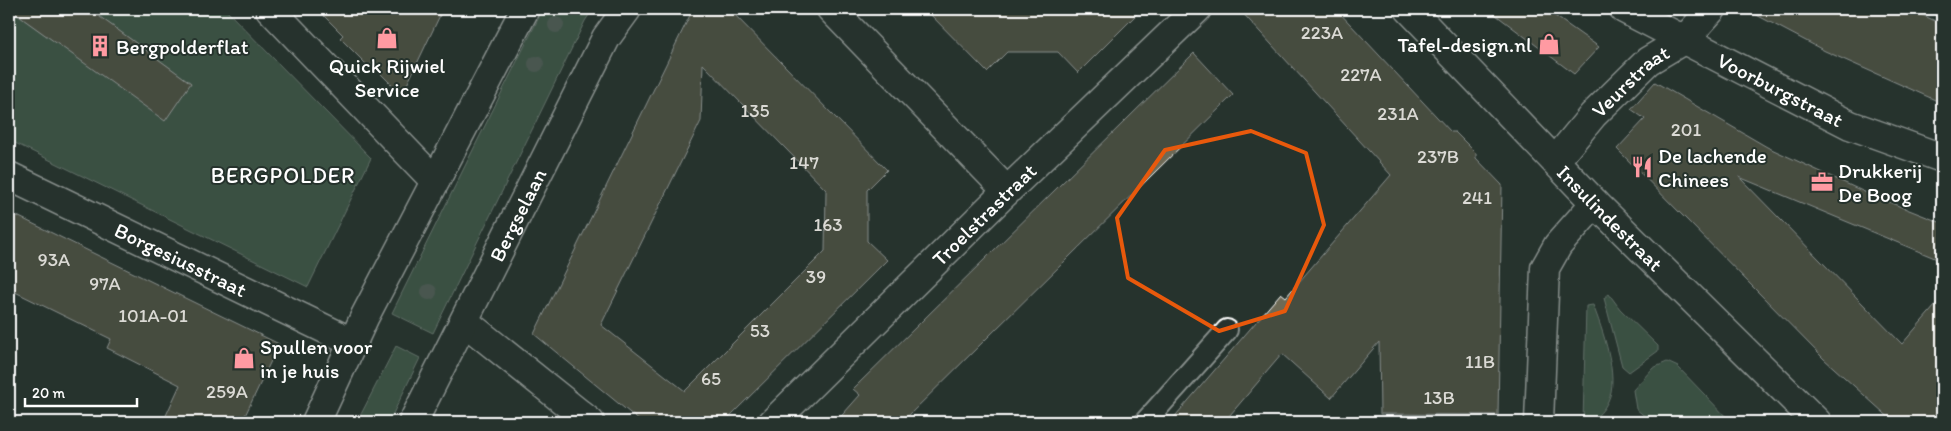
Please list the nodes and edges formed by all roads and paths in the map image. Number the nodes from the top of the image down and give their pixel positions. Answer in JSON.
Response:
{"nodes":[{"id":1,"x":270,"y":9,"type":"edge"},
{"id":2,"x":524,"y":9,"type":"edge"},
{"id":3,"x":627,"y":9,"type":"edge"},
{"id":4,"x":831,"y":9,"type":"edge"},
{"id":5,"x":1197,"y":9,"type":"edge"},
{"id":6,"x":1409,"y":9,"type":"edge"},
{"id":7,"x":1624,"y":9,"type":"edge"},
{"id":8,"x":1712,"y":9,"type":"edge"},
{"id":9,"x":1685,"y":39,"type":"junction"},
{"id":10,"x":1942,"y":158,"type":"edge"},
{"id":11,"x":1556,"y":160,"type":"junction"},
{"id":12,"x":9,"y":176,"type":"edge"},
{"id":13,"x":435,"y":181,"type":"junction"},
{"id":14,"x":1007,"y":191,"type":"junction"},
{"id":15,"x":1595,"y":203,"type":"junction"},
{"id":16,"x":465,"y":322,"type":"junction"},
{"id":17,"x":1227,"y":330,"type":"dead end"},
{"id":18,"x":354,"y":344,"type":"junction"},
{"id":19,"x":316,"y":422,"type":"edge"},
{"id":20,"x":413,"y":422,"type":"edge"},
{"id":21,"x":590,"y":422,"type":"edge"},
{"id":22,"x":773,"y":422,"type":"edge"},
{"id":23,"x":1145,"y":422,"type":"edge"},
{"id":24,"x":1539,"y":422,"type":"edge"},
{"id":25,"x":1817,"y":422,"type":"edge"}],
"edges":[{"from":1,"to":13,"type":"street"},
{"from":2,"to":13,"type":"street"},
{"from":3,"to":16,"type":"street","name":"Bergselaan"},
{"from":4,"to":14,"type":"street"},
{"from":5,"to":14,"type":"street","name":"Troelstrastraat"},
{"from":6,"to":11,"type":"street","name":"Insulindestraat"},
{"from":7,"to":9,"type":"street","name":"Voorburgstraat"},
{"from":8,"to":9,"type":"street","name":"Veurstraat"},
{"from":9,"to":10,"type":"street","name":"Voorburgstraat"},
{"from":9,"to":11,"type":"street","name":"Veurstraat"},
{"from":11,"to":15,"type":"street","name":"Insulindestraat"},
{"from":12,"to":18,"type":"street","name":"Borgesiusstraat"},
{"from":13,"to":18,"type":"street"},
{"from":14,"to":22,"type":"street","name":"Troelstrastraat"},
{"from":15,"to":24,"type":"street"},
{"from":15,"to":25,"type":"street","name":"Insulindestraat"},
{"from":16,"to":20,"type":"street","name":"Bergselaan"},
{"from":16,"to":21,"type":"street"},
{"from":17,"to":23,"type":"lane"},
{"from":18,"to":19,"type":"street"}]}
